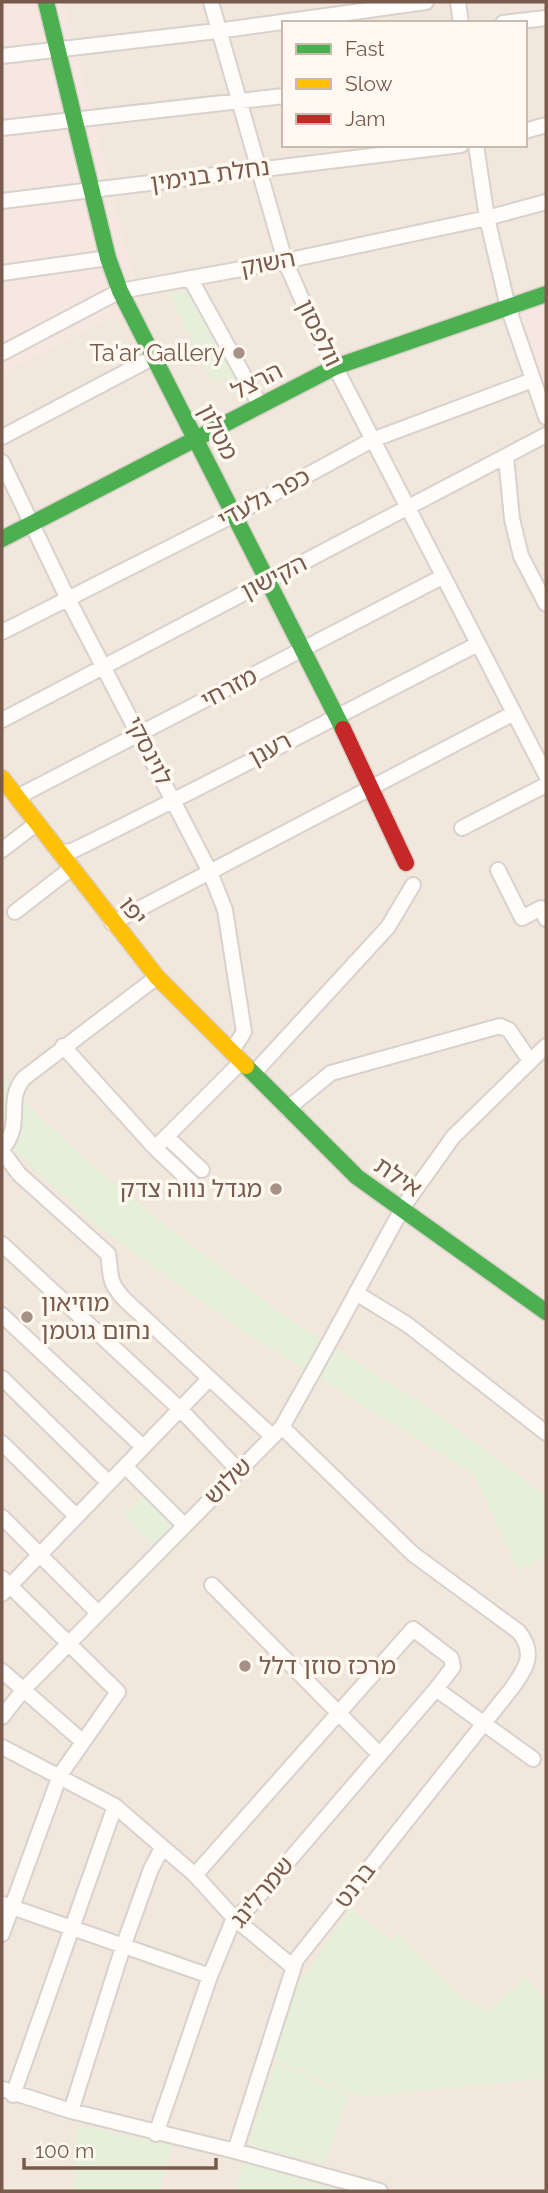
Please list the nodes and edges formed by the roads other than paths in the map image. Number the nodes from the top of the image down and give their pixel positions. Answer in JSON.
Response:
{"nodes":[{"id":1,"x":46,"y":2,"type":"edge"},
{"id":2,"x":211,"y":2,"type":"edge"},
{"id":3,"x":426,"y":2,"type":"edge"},
{"id":4,"x":458,"y":2,"type":"edge"},
{"id":5,"x":546,"y":19,"type":"edge"},
{"id":6,"x":289,"y":21,"type":"edge"},
{"id":7,"x":461,"y":21,"type":"edge"},
{"id":8,"x":524,"y":21,"type":"edge"},
{"id":9,"x":282,"y":22,"type":"edge"},
{"id":10,"x":217,"y":31,"type":"junction"},
{"id":11,"x":57,"y":50,"type":"junction"},
{"id":12,"x":2,"y":57,"type":"edge"},
{"id":13,"x":282,"y":96,"type":"edge"},
{"id":14,"x":239,"y":102,"type":"junction"},
{"id":15,"x":74,"y":118,"type":"junction"},
{"id":16,"x":546,"y":125,"type":"edge"},
{"id":17,"x":2,"y":128,"type":"edge"},
{"id":18,"x":527,"y":130,"type":"edge"},
{"id":19,"x":444,"y":147,"type":"edge"},
{"id":20,"x":476,"y":147,"type":"edge"},
{"id":21,"x":257,"y":169,"type":"junction"},
{"id":22,"x":93,"y":191,"type":"junction"},
{"id":23,"x":2,"y":201,"type":"edge"},
{"id":24,"x":546,"y":202,"type":"edge"},
{"id":25,"x":487,"y":218,"type":"junction"},
{"id":26,"x":108,"y":258,"type":"junction"},
{"id":27,"x":285,"y":261,"type":"junction"},
{"id":28,"x":2,"y":273,"type":"edge"},
{"id":29,"x":190,"y":278,"type":"junction"},
{"id":30,"x":120,"y":291,"type":"junction"},
{"id":31,"x":546,"y":294,"type":"edge"},
{"id":32,"x":508,"y":307,"type":"junction"},
{"id":33,"x":2,"y":353,"type":"edge"},
{"id":34,"x":154,"y":357,"type":"junction"},
{"id":35,"x":335,"y":367,"type":"junction"},
{"id":36,"x":533,"y":380,"type":"junction"},
{"id":37,"x":260,"y":405,"type":"junction"},
{"id":38,"x":546,"y":417,"type":"edge"},
{"id":39,"x":546,"y":435,"type":"edge"},
{"id":40,"x":2,"y":437,"type":"edge"},
{"id":41,"x":195,"y":438,"type":"junction"},
{"id":42,"x":372,"y":440,"type":"junction"},
{"id":43,"x":506,"y":457,"type":"junction"},
{"id":44,"x":2,"y":462,"type":"edge"},
{"id":45,"x":408,"y":508,"type":"junction"},
{"id":46,"x":234,"y":515,"type":"junction"},
{"id":47,"x":32,"y":523,"type":"junction"},
{"id":48,"x":2,"y":539,"type":"edge"},
{"id":49,"x":442,"y":578,"type":"junction"},
{"id":50,"x":266,"y":580,"type":"junction"},
{"id":51,"x":68,"y":598,"type":"junction"},
{"id":52,"x":546,"y":604,"type":"edge"},
{"id":53,"x":2,"y":632,"type":"edge"},
{"id":54,"x":478,"y":644,"type":"junction"},
{"id":55,"x":303,"y":649,"type":"junction"},
{"id":56,"x":105,"y":666,"type":"junction"},
{"id":57,"x":514,"y":713,"type":"junction"},
{"id":58,"x":336,"y":714,"type":"junction"},
{"id":59,"x":2,"y":720,"type":"edge"},
{"id":60,"x":141,"y":735,"type":"junction"},
{"id":61,"x":546,"y":775,"type":"edge"},
{"id":62,"x":2,"y":778,"type":"edge"},
{"id":63,"x":546,"y":785,"type":"edge"},
{"id":64,"x":373,"y":787,"type":"junction"},
{"id":65,"x":174,"y":801,"type":"junction"},
{"id":66,"x":21,"y":802,"type":"junction"},
{"id":67,"x":37,"y":823,"type":"junction"},
{"id":68,"x":462,"y":828,"type":"dead end"},
{"id":69,"x":2,"y":850,"type":"edge"},
{"id":70,"x":61,"y":852,"type":"junction"},
{"id":71,"x":406,"y":863,"type":"dead end"},
{"id":72,"x":73,"y":867,"type":"junction"},
{"id":73,"x":498,"y":870,"type":"dead end"},
{"id":74,"x":210,"y":872,"type":"junction"},
{"id":75,"x":413,"y":885,"type":"dead end"},
{"id":76,"x":544,"y":911,"type":"edge"},
{"id":77,"x":15,"y":912,"type":"dead end"},
{"id":78,"x":112,"y":923,"type":"junction"},
{"id":79,"x":157,"y":976,"type":"junction"},
{"id":80,"x":63,"y":1046,"type":"junction"},
{"id":81,"x":546,"y":1046,"type":"edge"},
{"id":82,"x":236,"y":1057,"type":"junction"},
{"id":83,"x":530,"y":1060,"type":"junction"},
{"id":84,"x":253,"y":1074,"type":"junction"},
{"id":85,"x":287,"y":1108,"type":"junction"},
{"id":86,"x":167,"y":1137,"type":"junction"},
{"id":87,"x":155,"y":1148,"type":"junction"},
{"id":88,"x":2,"y":1150,"type":"edge"},
{"id":89,"x":202,"y":1170,"type":"dead end"},
{"id":90,"x":192,"y":1183,"type":"dead end"},
{"id":91,"x":403,"y":1207,"type":"junction"},
{"id":92,"x":2,"y":1244,"type":"edge"},
{"id":93,"x":356,"y":1293,"type":"junction"},
{"id":94,"x":546,"y":1312,"type":"edge"},
{"id":95,"x":2,"y":1315,"type":"edge"},
{"id":96,"x":2,"y":1378,"type":"edge"},
{"id":97,"x":209,"y":1379,"type":"junction"},
{"id":98,"x":181,"y":1410,"type":"junction"},
{"id":99,"x":277,"y":1432,"type":"junction"},
{"id":100,"x":546,"y":1433,"type":"edge"},
{"id":101,"x":2,"y":1443,"type":"edge"},
{"id":102,"x":143,"y":1447,"type":"junction"},
{"id":103,"x":125,"y":1466,"type":"junction"},
{"id":104,"x":239,"y":1469,"type":"junction"},
{"id":105,"x":108,"y":1482,"type":"junction"},
{"id":106,"x":76,"y":1516,"type":"junction"},
{"id":107,"x":2,"y":1517,"type":"edge"},
{"id":108,"x":184,"y":1525,"type":"junction"},
{"id":109,"x":40,"y":1553,"type":"junction"},
{"id":110,"x":212,"y":1585,"type":"dead end"},
{"id":111,"x":4,"y":1586,"type":"edge"},
{"id":112,"x":98,"y":1613,"type":"junction"},
{"id":113,"x":67,"y":1644,"type":"junction"},
{"id":114,"x":2,"y":1671,"type":"edge"},
{"id":115,"x":24,"y":1689,"type":"junction"},
{"id":116,"x":436,"y":1689,"type":"junction"},
{"id":117,"x":337,"y":1714,"type":"junction"},
{"id":118,"x":2,"y":1717,"type":"edge"},
{"id":119,"x":484,"y":1723,"type":"junction"},
{"id":120,"x":82,"y":1741,"type":"junction"},
{"id":121,"x":2,"y":1747,"type":"edge"},
{"id":122,"x":379,"y":1754,"type":"junction"},
{"id":123,"x":533,"y":1759,"type":"dead end"},
{"id":124,"x":60,"y":1774,"type":"junction"},
{"id":125,"x":115,"y":1806,"type":"junction"},
{"id":126,"x":162,"y":1848,"type":"junction"},
{"id":127,"x":195,"y":1875,"type":"junction"},
{"id":128,"x":6,"y":1905,"type":"edge"},
{"id":129,"x":234,"y":1918,"type":"junction"},
{"id":130,"x":70,"y":1929,"type":"junction"},
{"id":131,"x":2,"y":1934,"type":"edge"},
{"id":132,"x":123,"y":1947,"type":"junction"},
{"id":133,"x":293,"y":1967,"type":"junction"},
{"id":134,"x":209,"y":1976,"type":"junction"},
{"id":135,"x":7,"y":2092,"type":"edge"},
{"id":136,"x":71,"y":2111,"type":"junction"},
{"id":137,"x":156,"y":2134,"type":"junction"},
{"id":138,"x":235,"y":2151,"type":"junction"},
{"id":139,"x":380,"y":2191,"type":"edge"}],
"edges":[{"from":1,"to":11,"type":"street","name":"מטלון"},
{"from":2,"to":10,"type":"street","name":"וולפסון"},
{"from":3,"to":6,"type":"street"},
{"from":4,"to":7,"type":"street"},
{"from":5,"to":8,"type":"street"},
{"from":9,"to":10,"type":"street"},
{"from":10,"to":11,"type":"street"},
{"from":10,"to":14,"type":"street","name":"וולפסון"},
{"from":11,"to":12,"type":"street"},
{"from":11,"to":15,"type":"street","name":"מטלון"},
{"from":13,"to":14,"type":"street"},
{"from":14,"to":15,"type":"street"},
{"from":14,"to":21,"type":"street","name":"וולפסון"},
{"from":15,"to":17,"type":"street"},
{"from":15,"to":22,"type":"street","name":"מטלון"},
{"from":16,"to":18,"type":"street"},
{"from":19,"to":21,"type":"street","name":"נחלת בנימין"},
{"from":20,"to":25,"type":"street"},
{"from":21,"to":22,"type":"street","name":"נחלת בנימין"},
{"from":21,"to":27,"type":"street","name":"וולפסון"},
{"from":22,"to":23,"type":"street","name":"נחלת בנימין"},
{"from":22,"to":26,"type":"street","name":"מטלון"},
{"from":24,"to":25,"type":"street","name":"השוק"},
{"from":25,"to":27,"type":"street","name":"השוק"},
{"from":25,"to":32,"type":"street"},
{"from":26,"to":28,"type":"street"},
{"from":26,"to":30,"type":"street","name":"מטלון"},
{"from":27,"to":29,"type":"street","name":"השוק"},
{"from":27,"to":35,"type":"street","name":"וולפסון"},
{"from":29,"to":30,"type":"street","name":"השוק"},
{"from":29,"to":37,"type":"street"},
{"from":30,"to":33,"type":"street","name":"השוק"},
{"from":30,"to":34,"type":"street","name":"מטלון"},
{"from":31,"to":32,"type":"street","name":"הרצל"},
{"from":32,"to":35,"type":"street","name":"הרצל"},
{"from":32,"to":36,"type":"street"},
{"from":34,"to":40,"type":"street"},
{"from":34,"to":41,"type":"street","name":"מטלון"},
{"from":35,"to":37,"type":"street","name":"הרצל"},
{"from":35,"to":42,"type":"street","name":"וולפסון"},
{"from":36,"to":38,"type":"street"},
{"from":36,"to":42,"type":"street","name":"כפר גלעדי"},
{"from":37,"to":41,"type":"street","name":"הרצל"},
{"from":39,"to":43,"type":"street","name":"הקישון"},
{"from":41,"to":46,"type":"street","name":"מטלון"},
{"from":41,"to":47,"type":"street","name":"הרצל"},
{"from":42,"to":45,"type":"street","name":"וולפסון"},
{"from":42,"to":46,"type":"street","name":"כפר גלעדי"},
{"from":43,"to":45,"type":"street","name":"הקישון"},
{"from":43,"to":52,"type":"street"},
{"from":44,"to":47,"type":"street","name":"לוינסקי"},
{"from":45,"to":49,"type":"street","name":"וולפסון"},
{"from":45,"to":50,"type":"street","name":"הקישון"},
{"from":46,"to":50,"type":"street","name":"מטלון"},
{"from":46,"to":51,"type":"street","name":"כפר גלעדי"},
{"from":47,"to":48,"type":"street","name":"הרצל"},
{"from":47,"to":51,"type":"street","name":"לוינסקי"},
{"from":49,"to":54,"type":"street","name":"וולפסון"},
{"from":49,"to":55,"type":"street","name":"מזרחי"},
{"from":50,"to":55,"type":"street","name":"מטלון"},
{"from":50,"to":56,"type":"street","name":"הקישון"},
{"from":51,"to":53,"type":"street","name":"כפר גלעדי"},
{"from":51,"to":56,"type":"street","name":"לוינסקי"},
{"from":54,"to":57,"type":"street","name":"וולפסון"},
{"from":54,"to":58,"type":"street","name":"רענן"},
{"from":55,"to":58,"type":"street","name":"מטלון"},
{"from":55,"to":60,"type":"street","name":"מזרחי"},
{"from":56,"to":59,"type":"street","name":"הקישון"},
{"from":56,"to":60,"type":"street","name":"לוינסקי"},
{"from":57,"to":61,"type":"street","name":"וולפסון"},
{"from":57,"to":64,"type":"street"},
{"from":58,"to":64,"type":"street","name":"מטלון"},
{"from":58,"to":65,"type":"street","name":"רענן"},
{"from":60,"to":65,"type":"street","name":"לוינסקי"},
{"from":60,"to":66,"type":"street","name":"מזרחי"},
{"from":62,"to":66,"type":"street","name":"יפו"},
{"from":63,"to":68,"type":"street"},
{"from":64,"to":71,"type":"street","name":"מטלון"},
{"from":64,"to":74,"type":"street"},
{"from":65,"to":70,"type":"street","name":"רענן"},
{"from":65,"to":74,"type":"street","name":"לוינסקי"},
{"from":66,"to":67,"type":"street","name":"יפו"},
{"from":67,"to":69,"type":"street"},
{"from":67,"to":70,"type":"street","name":"יפו"},
{"from":70,"to":72,"type":"street","name":"יפו"},
{"from":72,"to":77,"type":"street"},
{"from":72,"to":78,"type":"street","name":"יפו"},
{"from":73,"to":76,"type":"street"},
{"from":74,"to":78,"type":"street"},
{"from":74,"to":82,"type":"street","name":"לוינסקי"},
{"from":75,"to":84,"type":"street"},
{"from":78,"to":79,"type":"street","name":"יפו"},
{"from":79,"to":80,"type":"street"},
{"from":79,"to":82,"type":"street","name":"יפו"},
{"from":80,"to":87,"type":"street"},
{"from":80,"to":88,"type":"street"},
{"from":81,"to":83,"type":"street","name":"שלוש"},
{"from":82,"to":84,"type":"street","name":"אילת"},
{"from":82,"to":86,"type":"street"},
{"from":83,"to":85,"type":"street"},
{"from":83,"to":91,"type":"street","name":"שלוש"},
{"from":84,"to":85,"type":"street","name":"אילת"},
{"from":85,"to":91,"type":"street","name":"אילת"},
{"from":86,"to":87,"type":"street"},
{"from":86,"to":89,"type":"street"},
{"from":87,"to":90,"type":"street"},
{"from":88,"to":97,"type":"street"},
{"from":91,"to":93,"type":"street","name":"שלוש"},
{"from":91,"to":94,"type":"street","name":"אילת"},
{"from":92,"to":98,"type":"street"},
{"from":93,"to":99,"type":"street","name":"שלוש","bridge":true},
{"from":93,"to":100,"type":"street"},
{"from":95,"to":102,"type":"street"},
{"from":96,"to":105,"type":"street"},
{"from":97,"to":98,"type":"street"},
{"from":97,"to":99,"type":"street"},
{"from":98,"to":102,"type":"street"},
{"from":98,"to":104,"type":"street"},
{"from":99,"to":104,"type":"street","name":"שלוש"},
{"from":99,"to":119,"type":"street","name":"ברנט"},
{"from":101,"to":106,"type":"street"},
{"from":102,"to":103,"type":"street"},
{"from":103,"to":105,"type":"street"},
{"from":103,"to":108,"type":"street"},
{"from":104,"to":108,"type":"street","name":"שלוש"},
{"from":105,"to":106,"type":"street"},
{"from":106,"to":109,"type":"street"},
{"from":107,"to":109,"type":"street"},
{"from":108,"to":112,"type":"street","name":"שלוש"},
{"from":109,"to":111,"type":"street"},
{"from":109,"to":112,"type":"street"},
{"from":110,"to":117,"type":"street"},
{"from":111,"to":113,"type":"street"},
{"from":112,"to":113,"type":"street","name":"שלוש"},
{"from":113,"to":115,"type":"street","name":"שלוש"},
{"from":113,"to":120,"type":"street"},
{"from":114,"to":115,"type":"street"},
{"from":115,"to":118,"type":"street","name":"שלוש"},
{"from":115,"to":120,"type":"street"},
{"from":116,"to":117,"type":"street","name":"שמרלינג"},
{"from":116,"to":119,"type":"street"},
{"from":116,"to":122,"type":"street","name":"שמרלינג"},
{"from":117,"to":122,"type":"street"},
{"from":117,"to":127,"type":"street"},
{"from":119,"to":123,"type":"street"},
{"from":119,"to":133,"type":"street","name":"ברנט"},
{"from":120,"to":124,"type":"street"},
{"from":121,"to":124,"type":"street"},
{"from":122,"to":129,"type":"street","name":"שמרלינג"},
{"from":124,"to":125,"type":"street"},
{"from":124,"to":128,"type":"street"},
{"from":125,"to":126,"type":"street"},
{"from":125,"to":130,"type":"street"},
{"from":126,"to":127,"type":"street"},
{"from":126,"to":132,"type":"street"},
{"from":127,"to":129,"type":"street"},
{"from":128,"to":130,"type":"street"},
{"from":128,"to":131,"type":"street"},
{"from":129,"to":133,"type":"street"},
{"from":129,"to":134,"type":"street","name":"שמרלינג"},
{"from":130,"to":132,"type":"street"},
{"from":130,"to":135,"type":"street"},
{"from":132,"to":134,"type":"street"},
{"from":132,"to":136,"type":"street"},
{"from":133,"to":138,"type":"street","name":"ברנט"},
{"from":134,"to":137,"type":"street","name":"שמרלינג"},
{"from":135,"to":136,"type":"street"},
{"from":136,"to":137,"type":"street"},
{"from":137,"to":138,"type":"street"},
{"from":138,"to":139,"type":"street"}]}
